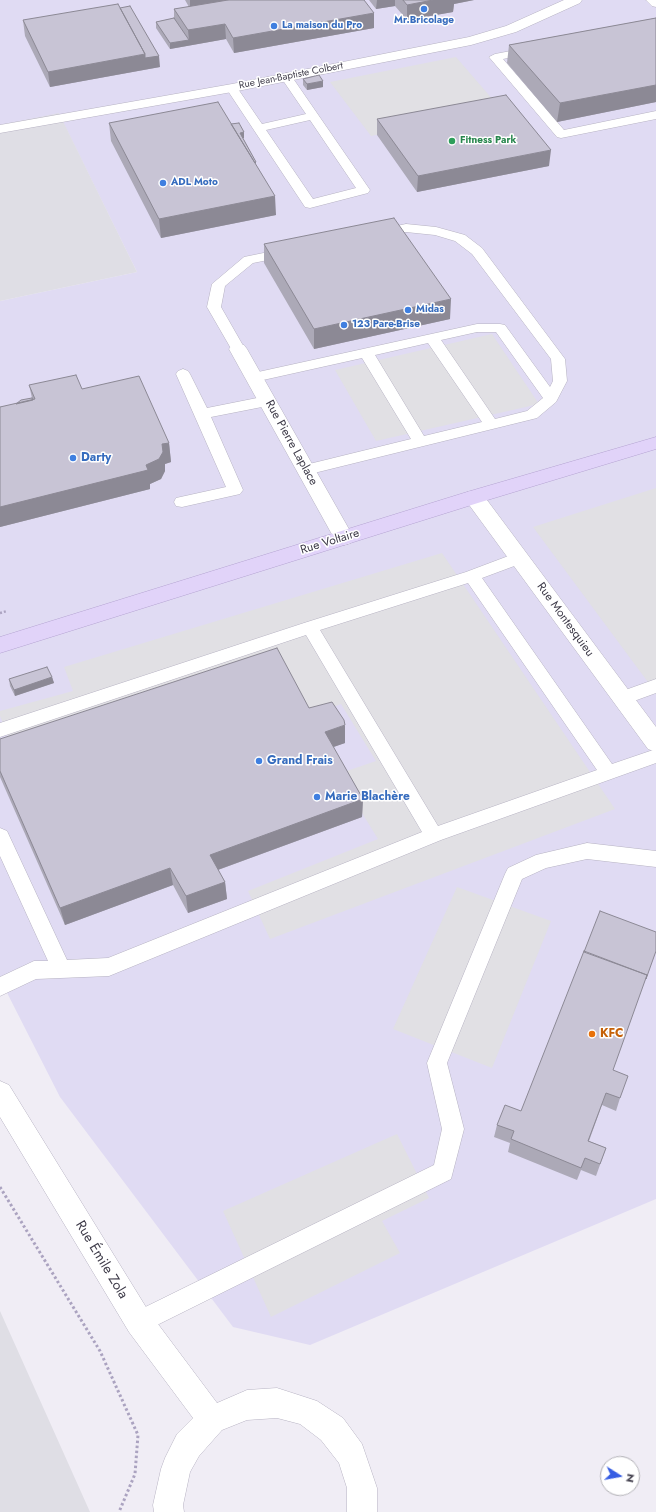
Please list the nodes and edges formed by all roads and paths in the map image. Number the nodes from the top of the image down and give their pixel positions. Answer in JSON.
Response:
{"nodes":[{"id":1,"x":575,"y":0,"type":"edge"},
{"id":2,"x":651,"y":0,"type":"edge"},
{"id":3,"x":656,"y":4,"type":"edge"},
{"id":4,"x":541,"y":49,"type":"edge"},
{"id":5,"x":286,"y":76,"type":"junction"},
{"id":6,"x":232,"y":88,"type":"junction"},
{"id":7,"x":656,"y":115,"type":"edge"},
{"id":8,"x":313,"y":116,"type":"junction"},
{"id":9,"x":258,"y":128,"type":"junction"},
{"id":10,"x":0,"y":129,"type":"edge"},
{"id":11,"x":369,"y":236,"type":"edge"},
{"id":12,"x":301,"y":250,"type":"edge"},
{"id":13,"x":432,"y":338,"type":"junction"},
{"id":14,"x":238,"y":348,"type":"joint"},
{"id":15,"x":366,"y":352,"type":"junction"},
{"id":16,"x":183,"y":374,"type":"dead end"},
{"id":17,"x":254,"y":377,"type":"junction"},
{"id":18,"x":551,"y":399,"type":"junction"},
{"id":19,"x":267,"y":401,"type":"junction"},
{"id":20,"x":202,"y":414,"type":"junction"},
{"id":21,"x":491,"y":425,"type":"junction"},
{"id":22,"x":420,"y":442,"type":"junction"},
{"id":23,"x":656,"y":443,"type":"edge"},
{"id":24,"x":306,"y":470,"type":"junction"},
{"id":25,"x":474,"y":497,"type":"junction"},
{"id":26,"x":182,"y":502,"type":"dead end"},
{"id":27,"x":344,"y":538,"type":"junction"},
{"id":28,"x":519,"y":558,"type":"junction"},
{"id":29,"x":472,"y":576,"type":"junction"},
{"id":30,"x":310,"y":627,"type":"junction"},
{"id":31,"x":1,"y":643,"type":"edge"},
{"id":32,"x":656,"y":686,"type":"edge"},
{"id":33,"x":623,"y":698,"type":"junction"},
{"id":34,"x":0,"y":730,"type":"edge"},
{"id":35,"x":656,"y":743,"type":"edge"},
{"id":36,"x":656,"y":756,"type":"edge"},
{"id":37,"x":608,"y":772,"type":"junction"},
{"id":38,"x":434,"y":835,"type":"junction"},
{"id":39,"x":0,"y":836,"type":"edge"},
{"id":40,"x":656,"y":859,"type":"edge"},
{"id":41,"x":62,"y":970,"type":"junction"},
{"id":42,"x":0,"y":987,"type":"edge"},
{"id":43,"x":0,"y":1094,"type":"edge"},
{"id":44,"x":0,"y":1187,"type":"edge"},
{"id":45,"x":139,"y":1322,"type":"junction"},
{"id":46,"x":212,"y":1420,"type":"junction"},
{"id":47,"x":119,"y":1512,"type":"edge"},
{"id":48,"x":169,"y":1512,"type":"edge"},
{"id":49,"x":362,"y":1512,"type":"edge"}],
"edges":[{"from":1,"to":5,"type":"street","name":"Rue Jean-Baptiste Colbert"},
{"from":2,"to":3,"type":"lane"},
{"from":4,"to":7,"type":"lane"},
{"from":5,"to":6,"type":"street","name":"Rue Jean-Baptiste Colbert"},
{"from":5,"to":8,"type":"lane"},
{"from":6,"to":9,"type":"lane"},
{"from":6,"to":10,"type":"street","name":"Rue Jean-Baptiste Colbert"},
{"from":8,"to":9,"type":"lane"},
{"from":8,"to":9,"type":"lane"},
{"from":11,"to":18,"type":"lane"},
{"from":12,"to":14,"type":"lane"},
{"from":13,"to":15,"type":"lane"},
{"from":13,"to":18,"type":"lane"},
{"from":13,"to":21,"type":"lane"},
{"from":14,"to":17,"type":"street","name":"Rue Pierre Laplace"},
{"from":15,"to":17,"type":"lane"},
{"from":15,"to":22,"type":"lane"},
{"from":16,"to":20,"type":"lane"},
{"from":17,"to":19,"type":"street","name":"Rue Pierre Laplace"},
{"from":18,"to":21,"type":"lane"},
{"from":19,"to":20,"type":"lane"},
{"from":19,"to":24,"type":"street","name":"Rue Pierre Laplace"},
{"from":20,"to":26,"type":"lane"},
{"from":21,"to":22,"type":"lane"},
{"from":22,"to":24,"type":"lane"},
{"from":23,"to":25,"type":"street","name":"Rue Voltaire"},
{"from":24,"to":27,"type":"street","name":"Rue Pierre Laplace"},
{"from":25,"to":27,"type":"street","name":"Rue Voltaire"},
{"from":25,"to":28,"type":"street","name":"Rue Montesquieu"},
{"from":27,"to":31,"type":"street","name":"Rue Voltaire"},
{"from":28,"to":29,"type":"lane"},
{"from":28,"to":33,"type":"street","name":"Rue Montesquieu"},
{"from":29,"to":30,"type":"lane"},
{"from":29,"to":37,"type":"lane"},
{"from":30,"to":34,"type":"lane"},
{"from":30,"to":38,"type":"lane"},
{"from":32,"to":33,"type":"lane"},
{"from":33,"to":35,"type":"street","name":"Rue Montesquieu"},
{"from":36,"to":37,"type":"lane"},
{"from":37,"to":38,"type":"lane"},
{"from":38,"to":41,"type":"lane"},
{"from":39,"to":41,"type":"lane"},
{"from":40,"to":45,"type":"lane"},
{"from":41,"to":42,"type":"lane"},
{"from":43,"to":45,"type":"street","name":"Rue Émile Zola"},
{"from":44,"to":47,"type":"path"},
{"from":45,"to":46,"type":"street","name":"Rue Émile Zola"},
{"from":46,"to":48,"type":"street"},
{"from":46,"to":49,"type":"street"}]}
